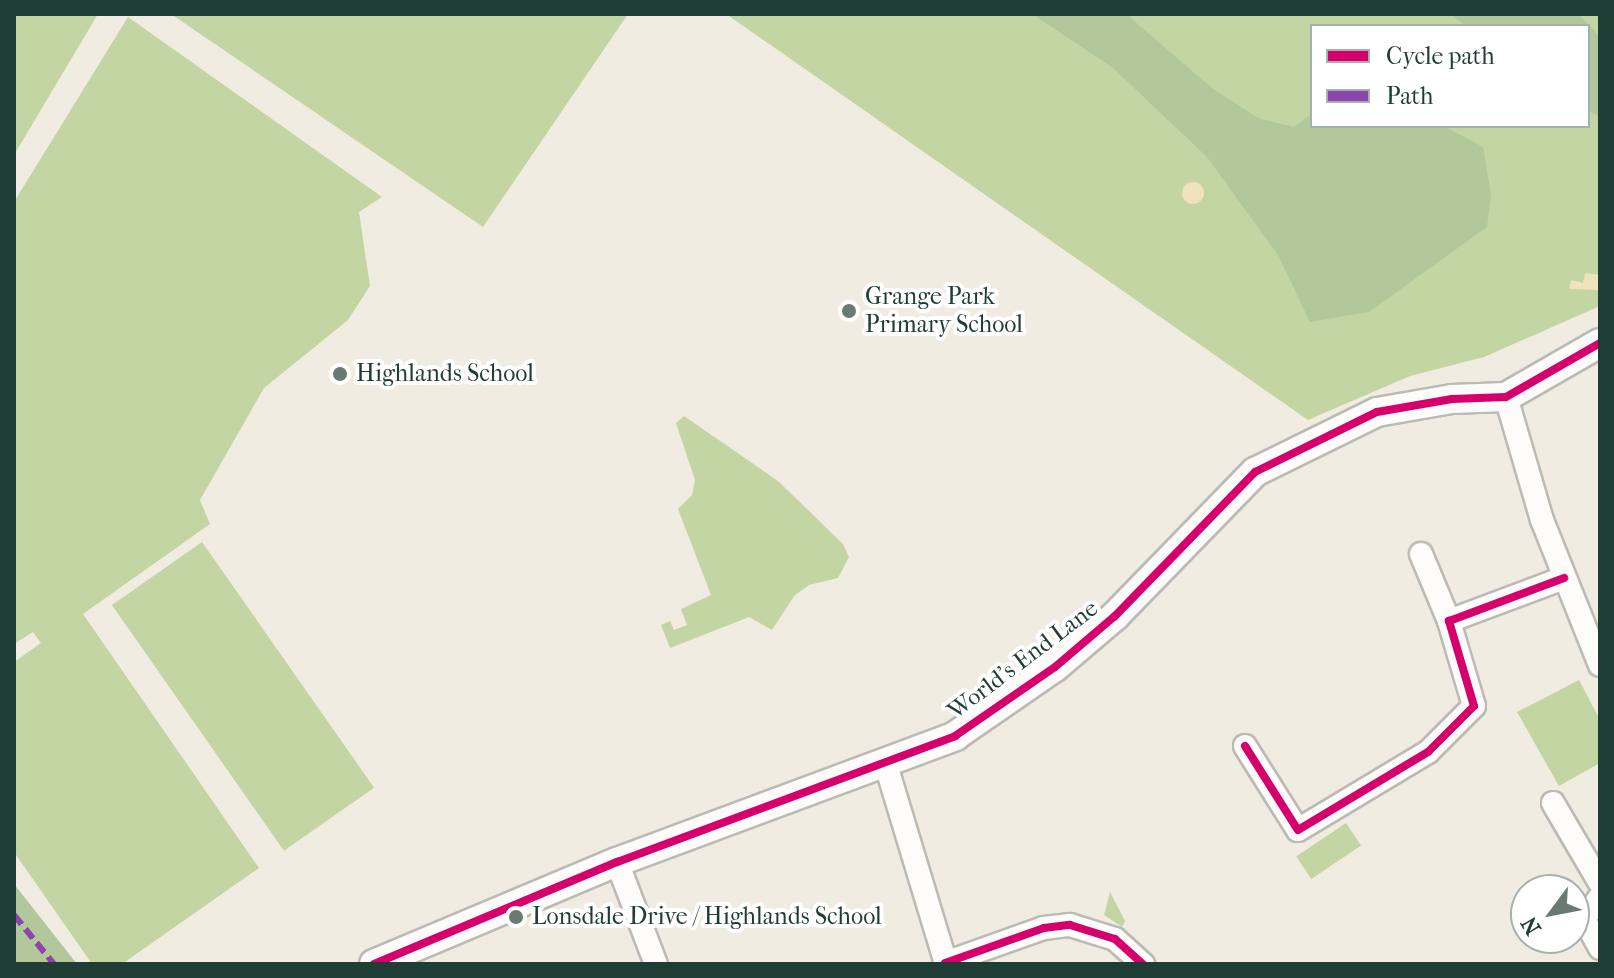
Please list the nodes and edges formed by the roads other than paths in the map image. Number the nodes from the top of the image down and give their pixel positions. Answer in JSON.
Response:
{"nodes":[{"id":1,"x":1600,"y":343,"type":"edge"},
{"id":2,"x":1506,"y":397,"type":"junction"},
{"id":3,"x":1421,"y":554,"type":"dead end"},
{"id":4,"x":1564,"y":578,"type":"junction"},
{"id":5,"x":1449,"y":621,"type":"junction"},
{"id":6,"x":1600,"y":665,"type":"edge"},
{"id":7,"x":1245,"y":746,"type":"dead end"},
{"id":8,"x":886,"y":765,"type":"junction"},
{"id":9,"x":1553,"y":803,"type":"dead end"},
{"id":10,"x":617,"y":862,"type":"junction"},
{"id":11,"x":1600,"y":883,"type":"edge"},
{"id":12,"x":1600,"y":897,"type":"edge"},
{"id":13,"x":1600,"y":951,"type":"edge"},
{"id":14,"x":946,"y":963,"type":"edge"},
{"id":15,"x":374,"y":964,"type":"edge"},
{"id":16,"x":656,"y":964,"type":"edge"},
{"id":17,"x":1143,"y":964,"type":"edge"},
{"id":18,"x":1584,"y":964,"type":"edge"}],
"edges":[{"from":1,"to":2,"type":"street","name":"World's End Lane"},
{"from":2,"to":4,"type":"street"},
{"from":2,"to":8,"type":"street","name":"World's End Lane"},
{"from":3,"to":5,"type":"street"},
{"from":4,"to":5,"type":"street"},
{"from":4,"to":6,"type":"street"},
{"from":5,"to":7,"type":"street"},
{"from":8,"to":10,"type":"street","name":"World's End Lane"},
{"from":8,"to":14,"type":"street"},
{"from":9,"to":11,"type":"street"},
{"from":10,"to":15,"type":"street","name":"World's End Lane"},
{"from":10,"to":16,"type":"street"},
{"from":12,"to":13,"type":"street"},
{"from":13,"to":18,"type":"street"},
{"from":14,"to":17,"type":"street"}]}
